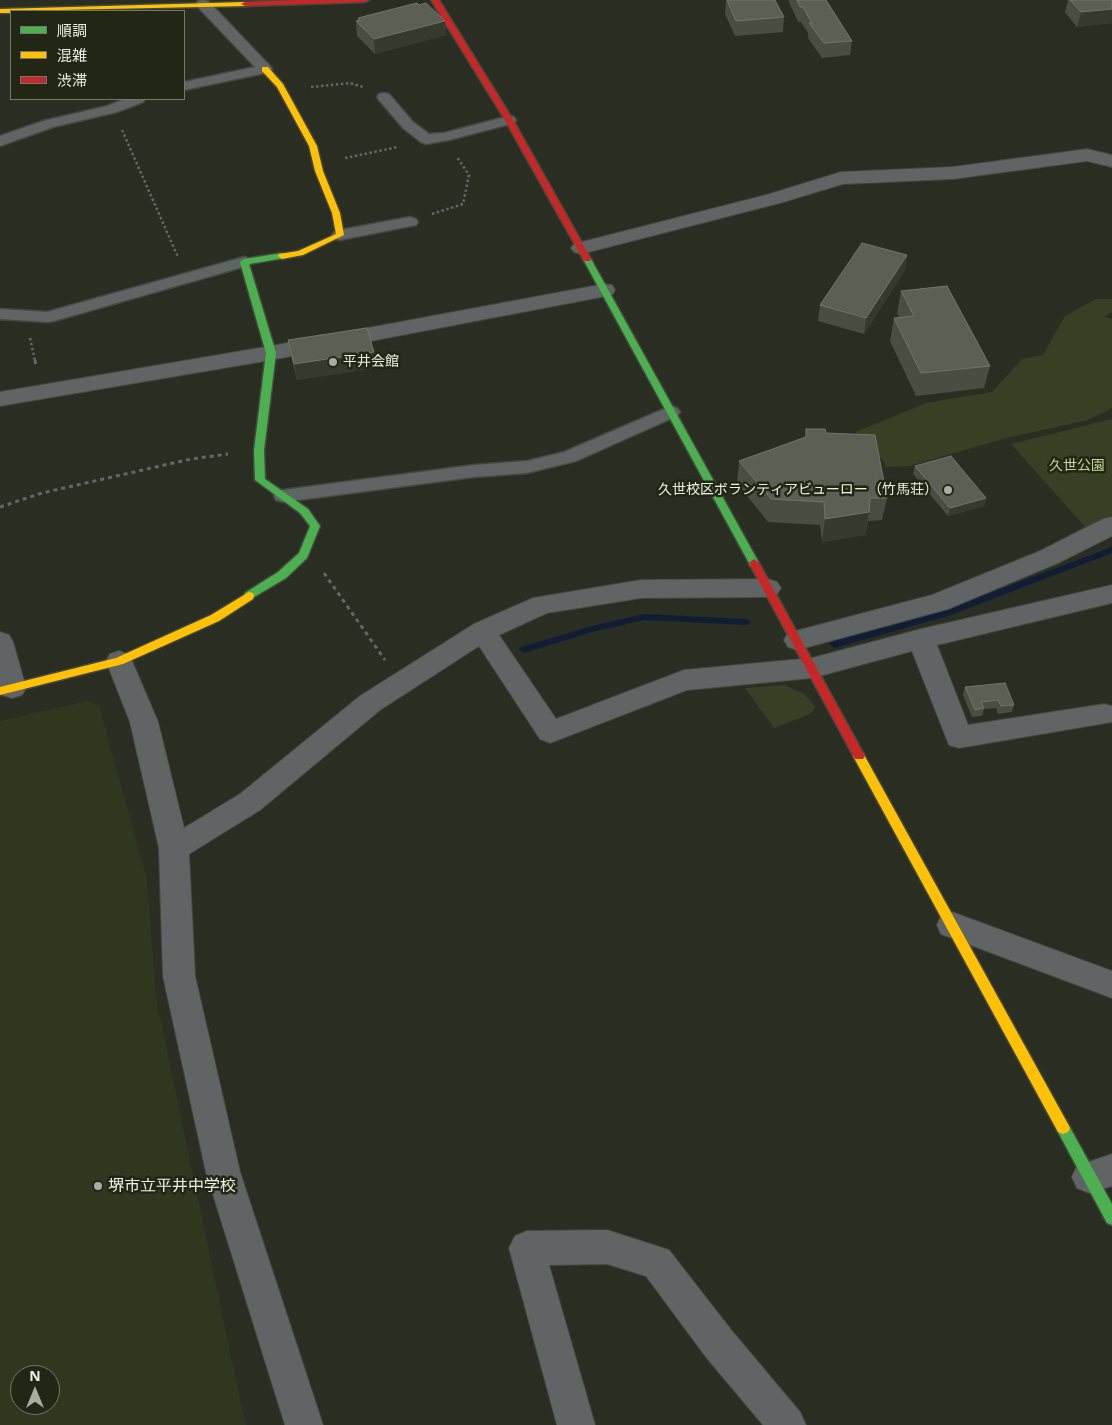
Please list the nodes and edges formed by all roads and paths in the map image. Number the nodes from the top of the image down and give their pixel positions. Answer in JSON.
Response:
{"nodes":[{"id":1,"x":366,"y":0,"type":"edge"},
{"id":2,"x":435,"y":0,"type":"edge"},
{"id":3,"x":202,"y":2,"type":"edge"},
{"id":4,"x":22,"y":10,"type":"edge"},
{"id":5,"x":265,"y":69,"type":"junction"},
{"id":6,"x":185,"y":86,"type":"edge"},
{"id":7,"x":283,"y":92,"type":"junction"},
{"id":8,"x":384,"y":97,"type":"joint"},
{"id":9,"x":135,"y":100,"type":"edge"},
{"id":10,"x":112,"y":109,"type":"junction"},
{"id":11,"x":509,"y":120,"type":"junction"},
{"id":12,"x":444,"y":137,"type":"junction"},
{"id":13,"x":426,"y":139,"type":"junction"},
{"id":14,"x":0,"y":141,"type":"edge"},
{"id":15,"x":1112,"y":161,"type":"edge"},
{"id":16,"x":317,"y":163,"type":"junction"},
{"id":17,"x":410,"y":222,"type":"joint"},
{"id":18,"x":340,"y":236,"type":"junction"},
{"id":19,"x":581,"y":248,"type":"junction"},
{"id":20,"x":244,"y":262,"type":"junction"},
{"id":21,"x":188,"y":278,"type":"junction"},
{"id":22,"x":604,"y":290,"type":"junction"},
{"id":23,"x":0,"y":314,"type":"edge"},
{"id":24,"x":25,"y":316,"type":"junction"},
{"id":25,"x":271,"y":353,"type":"junction"},
{"id":26,"x":42,"y":392,"type":"junction"},
{"id":27,"x":0,"y":399,"type":"edge"},
{"id":28,"x":671,"y":412,"type":"junction"},
{"id":29,"x":259,"y":450,"type":"junction"},
{"id":30,"x":283,"y":496,"type":"junction"},
{"id":31,"x":0,"y":507,"type":"edge"},
{"id":32,"x":1112,"y":525,"type":"edge"},
{"id":33,"x":315,"y":526,"type":"junction"},
{"id":34,"x":768,"y":588,"type":"junction"},
{"id":35,"x":1112,"y":594,"type":"edge"},
{"id":36,"x":484,"y":631,"type":"junction"},
{"id":37,"x":921,"y":639,"type":"junction"},
{"id":38,"x":797,"y":640,"type":"junction"},
{"id":39,"x":0,"y":642,"type":"edge"},
{"id":40,"x":119,"y":661,"type":"junction"},
{"id":41,"x":812,"y":668,"type":"junction"},
{"id":42,"x":401,"y":683,"type":"junction"},
{"id":43,"x":6,"y":689,"type":"edge"},
{"id":44,"x":1104,"y":714,"type":"dead end"},
{"id":45,"x":174,"y":848,"type":"junction"},
{"id":46,"x":952,"y":925,"type":"junction"},
{"id":47,"x":1112,"y":985,"type":"edge"},
{"id":48,"x":1101,"y":1173,"type":"edge"},
{"id":49,"x":1112,"y":1218,"type":"edge"},
{"id":50,"x":304,"y":1425,"type":"edge"},
{"id":51,"x":576,"y":1425,"type":"edge"},
{"id":52,"x":787,"y":1425,"type":"edge"}],
"edges":[{"from":1,"to":3,"type":"street"},
{"from":2,"to":11,"type":"street"},
{"from":3,"to":4,"type":"street"},
{"from":3,"to":5,"type":"lane"},
{"from":5,"to":6,"type":"lane"},
{"from":5,"to":7,"type":"street"},
{"from":7,"to":8,"type":"path"},
{"from":7,"to":16,"type":"street"},
{"from":8,"to":13,"type":"lane"},
{"from":9,"to":10,"type":"lane"},
{"from":10,"to":14,"type":"lane"},
{"from":10,"to":21,"type":"path"},
{"from":11,"to":12,"type":"lane"},
{"from":11,"to":19,"type":"street"},
{"from":12,"to":13,"type":"lane"},
{"from":12,"to":17,"type":"path"},
{"from":13,"to":16,"type":"path"},
{"from":15,"to":19,"type":"street"},
{"from":16,"to":18,"type":"street"},
{"from":17,"to":18,"type":"lane"},
{"from":18,"to":20,"type":"street"},
{"from":19,"to":22,"type":"street"},
{"from":20,"to":21,"type":"lane"},
{"from":20,"to":25,"type":"street"},
{"from":21,"to":24,"type":"lane"},
{"from":22,"to":25,"type":"street"},
{"from":22,"to":28,"type":"street"},
{"from":23,"to":24,"type":"lane"},
{"from":24,"to":26,"type":"path"},
{"from":25,"to":26,"type":"street"},
{"from":25,"to":29,"type":"street"},
{"from":26,"to":27,"type":"street"},
{"from":28,"to":30,"type":"lane"},
{"from":28,"to":34,"type":"street"},
{"from":29,"to":30,"type":"street"},
{"from":29,"to":31,"type":"path"},
{"from":30,"to":33,"type":"street"},
{"from":32,"to":38,"type":"street"},
{"from":33,"to":40,"type":"street"},
{"from":33,"to":42,"type":"path"},
{"from":34,"to":36,"type":"street"},
{"from":34,"to":38,"type":"street"},
{"from":35,"to":37,"type":"street"},
{"from":36,"to":41,"type":"street"},
{"from":36,"to":42,"type":"street"},
{"from":37,"to":41,"type":"street"},
{"from":37,"to":44,"type":"street"},
{"from":38,"to":41,"type":"street"},
{"from":39,"to":43,"type":"street"},
{"from":40,"to":43,"type":"street"},
{"from":40,"to":45,"type":"street"},
{"from":41,"to":46,"type":"street"},
{"from":42,"to":45,"type":"street"},
{"from":45,"to":50,"type":"street"},
{"from":46,"to":47,"type":"street"},
{"from":46,"to":48,"type":"street"},
{"from":48,"to":49,"type":"street"},
{"from":51,"to":52,"type":"street"}]}
